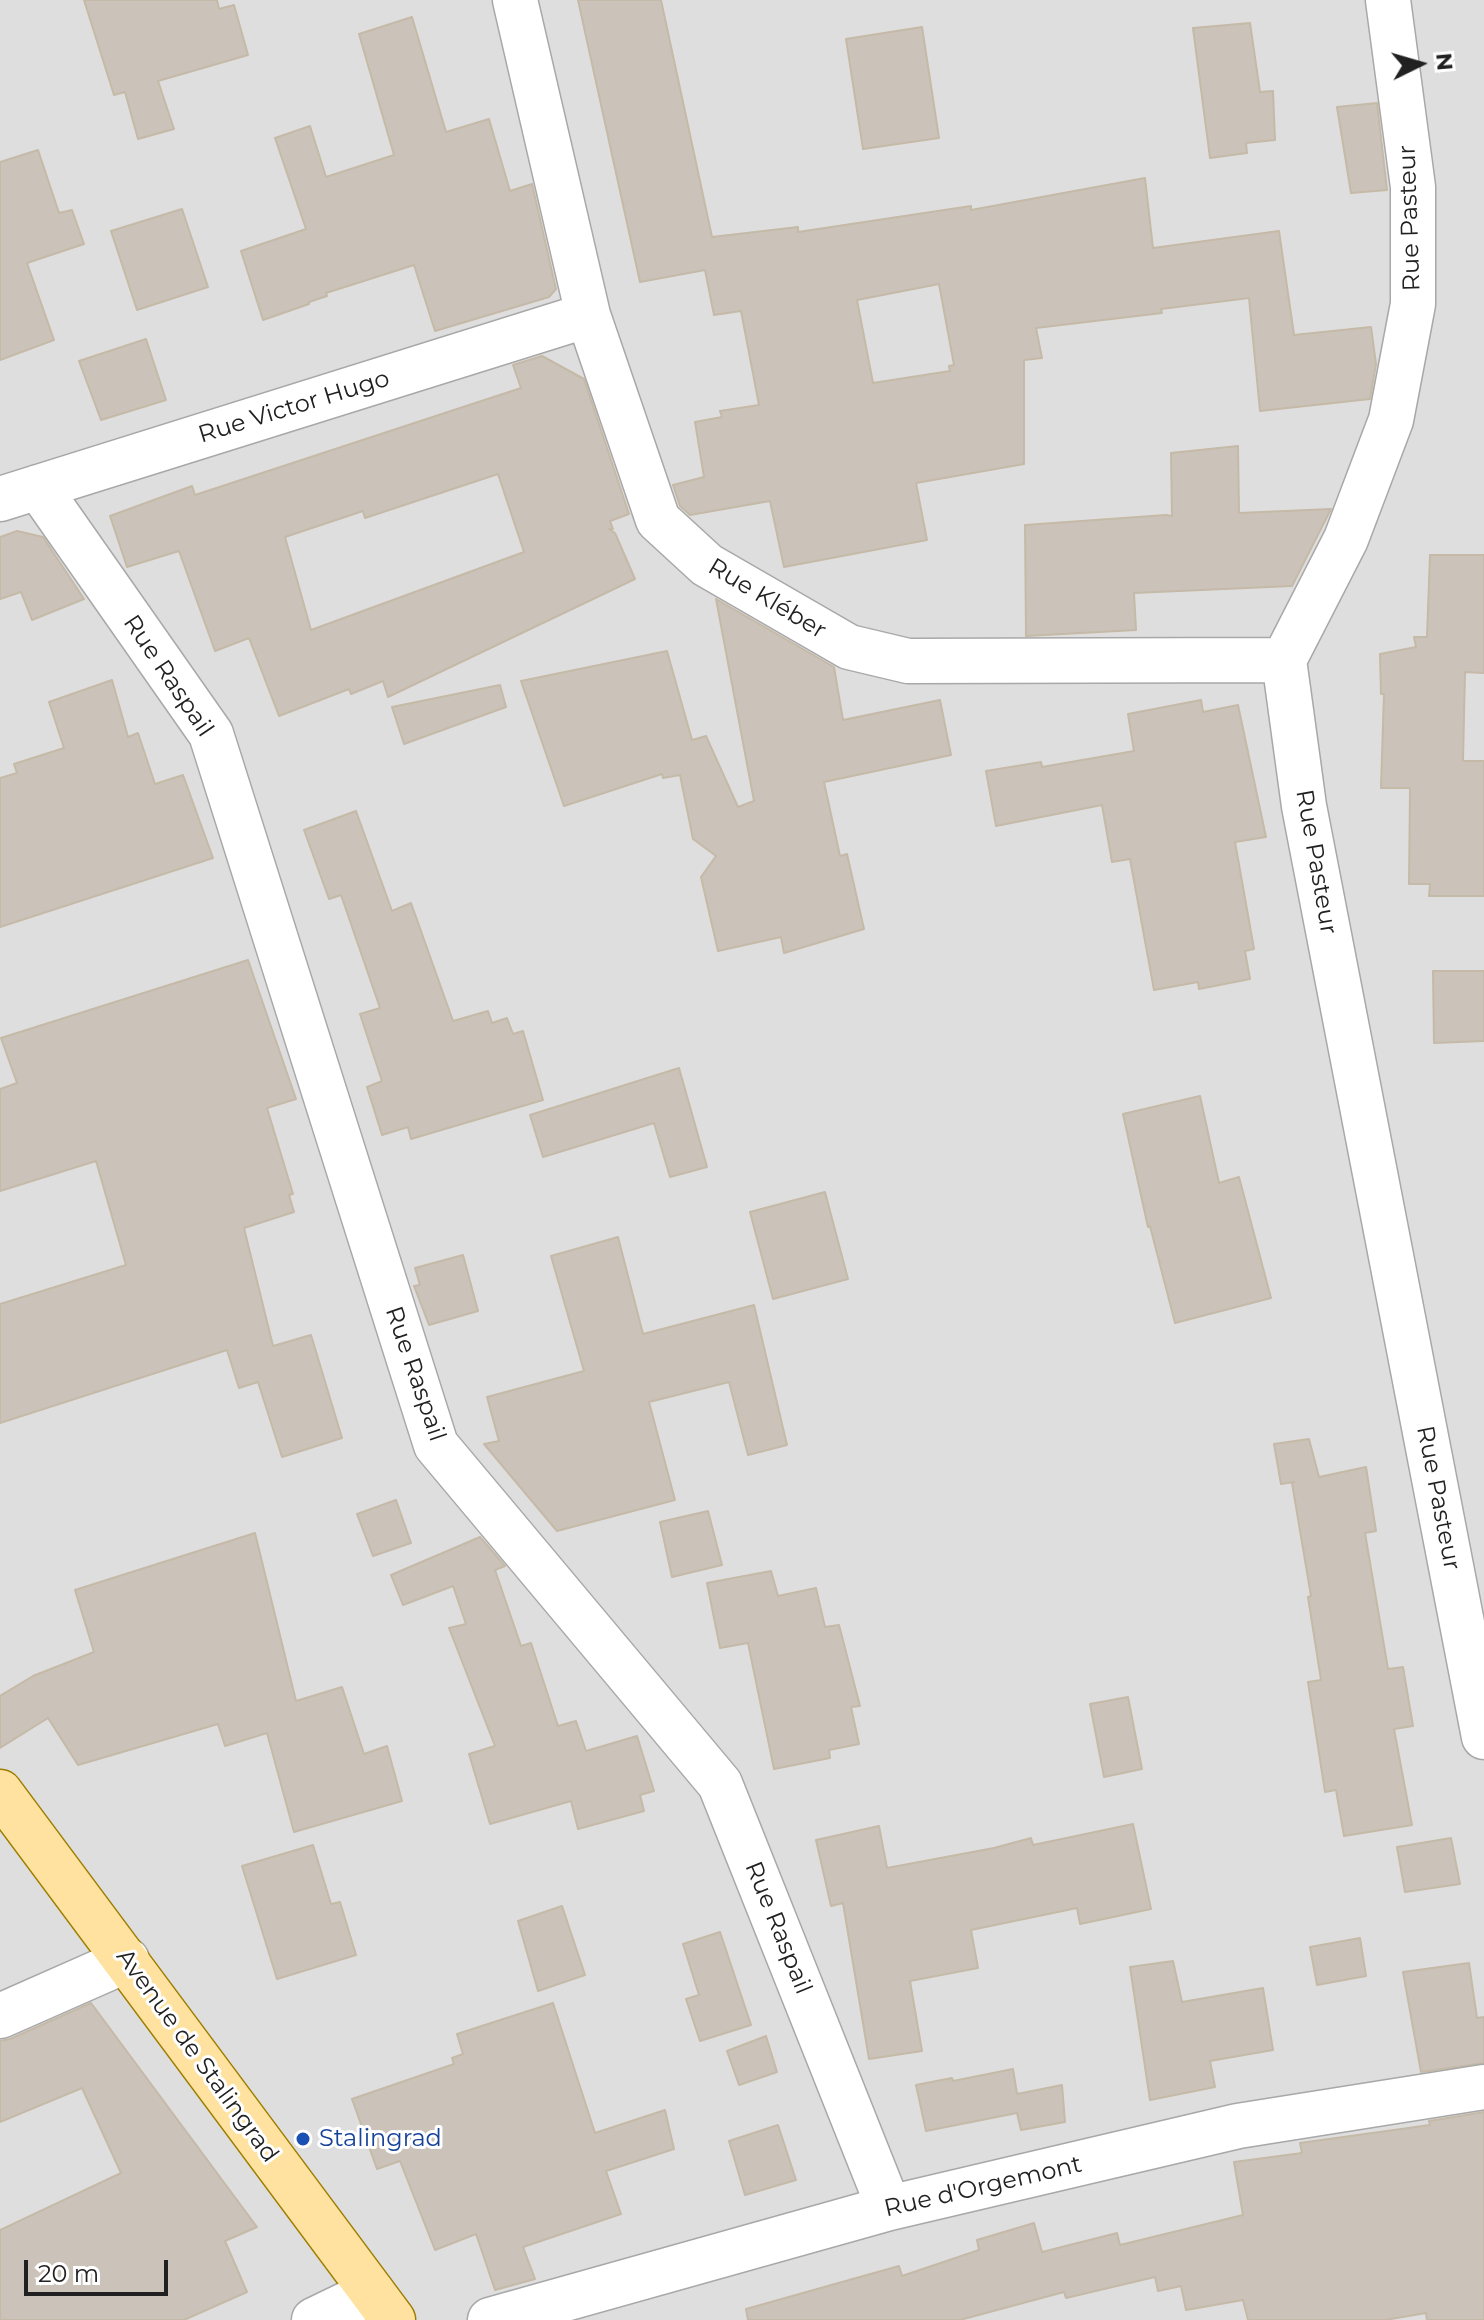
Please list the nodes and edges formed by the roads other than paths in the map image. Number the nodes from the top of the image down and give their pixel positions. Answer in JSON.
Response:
{"nodes":[{"id":1,"x":515,"y":0,"type":"edge"},
{"id":2,"x":1388,"y":0,"type":"edge"},
{"id":3,"x":588,"y":315,"type":"junction"},
{"id":4,"x":19,"y":493,"type":"edge"},
{"id":5,"x":1284,"y":660,"type":"junction"},
{"id":6,"x":1484,"y":1737,"type":"edge"},
{"id":7,"x":0,"y":1792,"type":"edge"},
{"id":8,"x":127,"y":1960,"type":"junction"},
{"id":9,"x":0,"y":2016,"type":"edge"},
{"id":10,"x":1484,"y":2087,"type":"edge"},
{"id":11,"x":889,"y":2208,"type":"junction"},
{"id":12,"x":383,"y":2306,"type":"edge"},
{"id":13,"x":314,"y":2320,"type":"edge"},
{"id":14,"x":490,"y":2320,"type":"edge"}],
"edges":[{"from":1,"to":3,"type":"street","name":"Rue Kléber"},
{"from":2,"to":5,"type":"street","name":"Rue Pasteur"},
{"from":3,"to":4,"type":"street","name":"Rue Victor Hugo"},
{"from":3,"to":5,"type":"street","name":"Rue Kléber"},
{"from":4,"to":11,"type":"street","name":"Rue Raspail"},
{"from":5,"to":6,"type":"street","name":"Rue Pasteur"},
{"from":7,"to":8,"type":"main road","name":"Avenue de Stalingrad"},
{"from":8,"to":9,"type":"street"},
{"from":8,"to":12,"type":"main road","name":"Avenue de Stalingrad"},
{"from":10,"to":11,"type":"street","name":"Rue d'Orgemont"},
{"from":11,"to":14,"type":"street","name":"Rue d'Orgemont"},
{"from":12,"to":13,"type":"street"}]}
